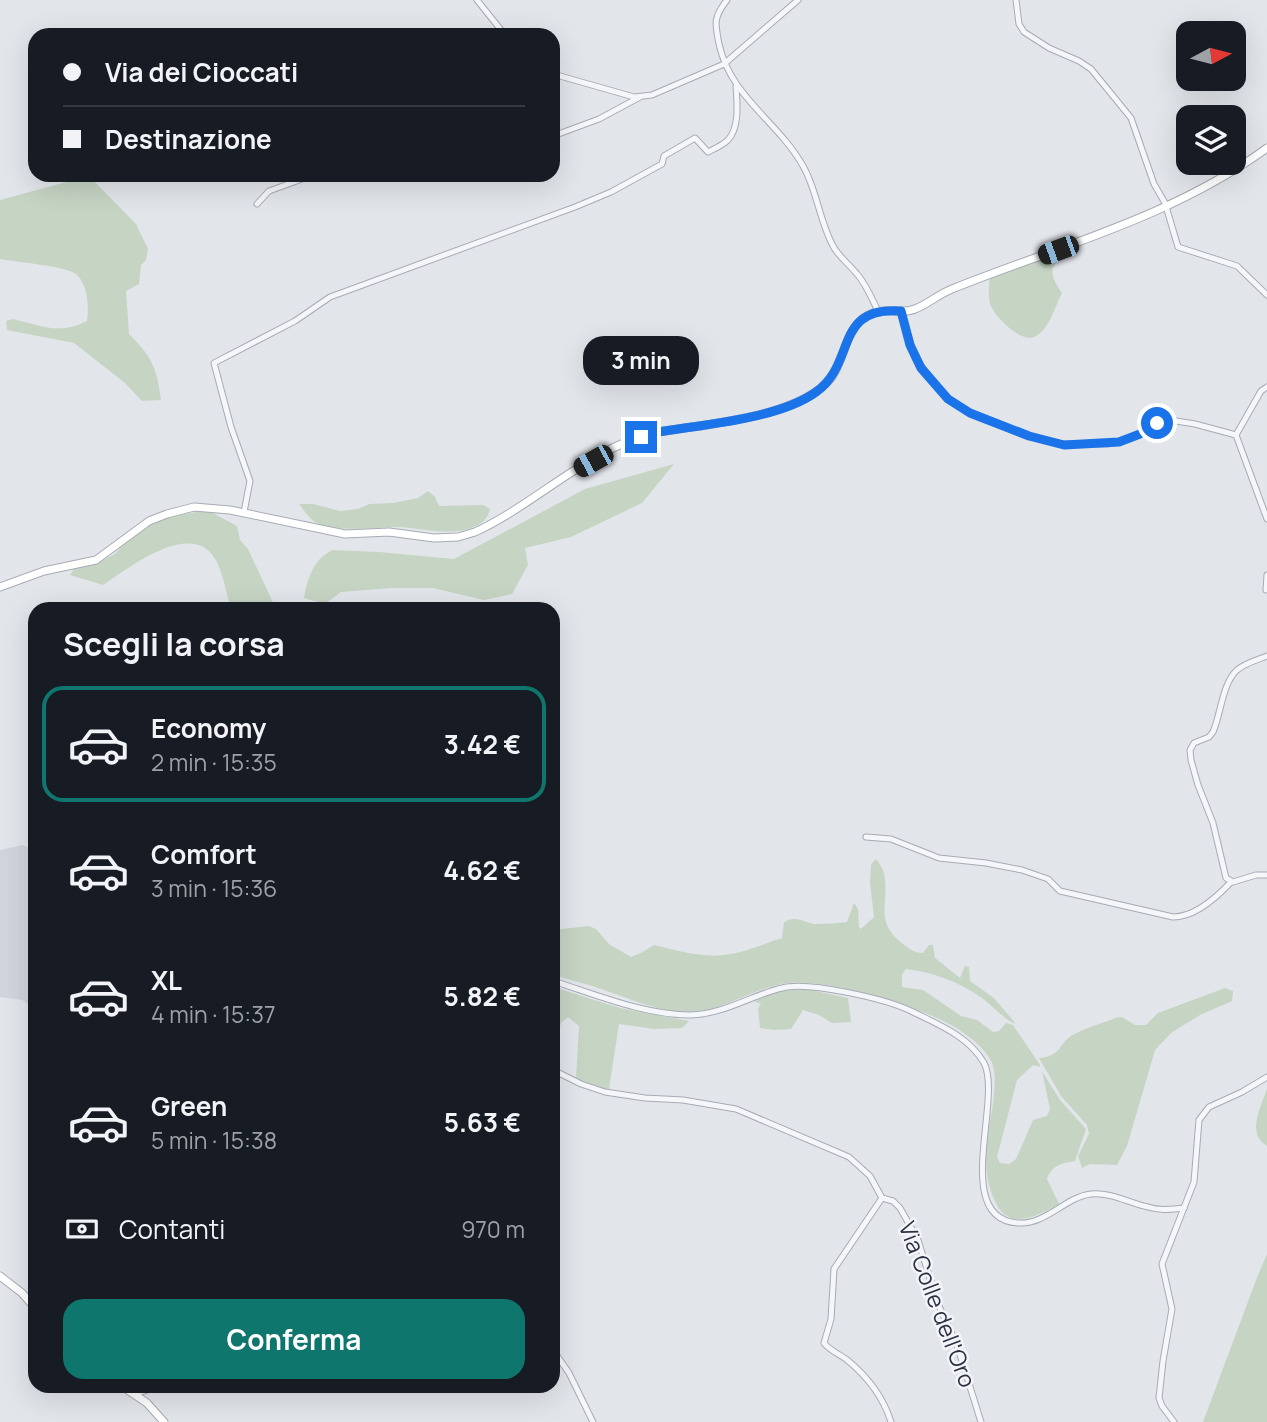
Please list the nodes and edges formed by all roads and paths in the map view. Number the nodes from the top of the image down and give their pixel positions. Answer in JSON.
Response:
{"nodes":[{"id":1,"x":477,"y":0,"type":"edge"},
{"id":2,"x":727,"y":0,"type":"edge"},
{"id":3,"x":798,"y":0,"type":"edge"},
{"id":4,"x":1016,"y":0,"type":"edge"},
{"id":5,"x":499,"y":28,"type":"edge"},
{"id":6,"x":724,"y":64,"type":"junction"},
{"id":7,"x":560,"y":76,"type":"edge"},
{"id":8,"x":736,"y":86,"type":"junction"},
{"id":9,"x":640,"y":97,"type":"junction"},
{"id":10,"x":560,"y":133,"type":"edge"},
{"id":11,"x":1267,"y":148,"type":"edge"},
{"id":12,"x":294,"y":182,"type":"edge"},
{"id":13,"x":257,"y":204,"type":"dead end"},
{"id":14,"x":1165,"y":208,"type":"junction"},
{"id":15,"x":1267,"y":295,"type":"edge"},
{"id":16,"x":878,"y":311,"type":"junction"},
{"id":17,"x":901,"y":311,"type":"junction"},
{"id":18,"x":1267,"y":387,"type":"edge"},
{"id":19,"x":1236,"y":435,"type":"junction"},
{"id":20,"x":244,"y":512,"type":"junction"},
{"id":21,"x":1267,"y":519,"type":"edge"},
{"id":22,"x":1267,"y":575,"type":"edge"},
{"id":23,"x":0,"y":587,"type":"edge"},
{"id":24,"x":1266,"y":590,"type":"edge"},
{"id":25,"x":1267,"y":656,"type":"edge"},
{"id":26,"x":866,"y":836,"type":"dead end"},
{"id":27,"x":1267,"y":876,"type":"edge"},
{"id":28,"x":1231,"y":882,"type":"junction"},
{"id":29,"x":560,"y":983,"type":"edge"},
{"id":30,"x":560,"y":1074,"type":"edge"},
{"id":31,"x":1267,"y":1077,"type":"edge"},
{"id":32,"x":882,"y":1198,"type":"junction"},
{"id":33,"x":1184,"y":1208,"type":"junction"},
{"id":34,"x":0,"y":1276,"type":"edge"},
{"id":35,"x":28,"y":1300,"type":"edge"},
{"id":36,"x":560,"y":1360,"type":"edge"},
{"id":37,"x":138,"y":1393,"type":"edge"},
{"id":38,"x":135,"y":1394,"type":"joint"},
{"id":39,"x":164,"y":1422,"type":"edge"},
{"id":40,"x":593,"y":1422,"type":"edge"},
{"id":41,"x":891,"y":1422,"type":"edge"},
{"id":42,"x":982,"y":1422,"type":"edge"},
{"id":43,"x":1174,"y":1422,"type":"edge"}],
"edges":[{"from":1,"to":5,"type":"street"},
{"from":2,"to":6,"type":"street"},
{"from":3,"to":6,"type":"street"},
{"from":4,"to":14,"type":"street"},
{"from":6,"to":8,"type":"street"},
{"from":6,"to":9,"type":"street"},
{"from":7,"to":9,"type":"street"},
{"from":8,"to":16,"type":"street"},
{"from":8,"to":20,"type":"street"},
{"from":9,"to":10,"type":"street"},
{"from":11,"to":14,"type":"street"},
{"from":12,"to":13,"type":"street"},
{"from":14,"to":15,"type":"street"},
{"from":14,"to":17,"type":"street"},
{"from":16,"to":17,"type":"street"},
{"from":16,"to":20,"type":"street"},
{"from":17,"to":19,"type":"street"},
{"from":18,"to":19,"type":"street"},
{"from":19,"to":21,"type":"street"},
{"from":20,"to":23,"type":"street"},
{"from":22,"to":24,"type":"street"},
{"from":25,"to":28,"type":"street"},
{"from":26,"to":28,"type":"street"},
{"from":27,"to":28,"type":"street"},
{"from":29,"to":33,"type":"street"},
{"from":30,"to":32,"type":"street","name":"Via Colle dell'Oro"},
{"from":31,"to":33,"type":"street"},
{"from":32,"to":41,"type":"street"},
{"from":32,"to":42,"type":"street","name":"Via Colle dell'Oro"},
{"from":33,"to":43,"type":"street"},
{"from":34,"to":35,"type":"street"},
{"from":36,"to":40,"type":"street"},
{"from":37,"to":38,"type":"street"},
{"from":38,"to":39,"type":"street"}]}
